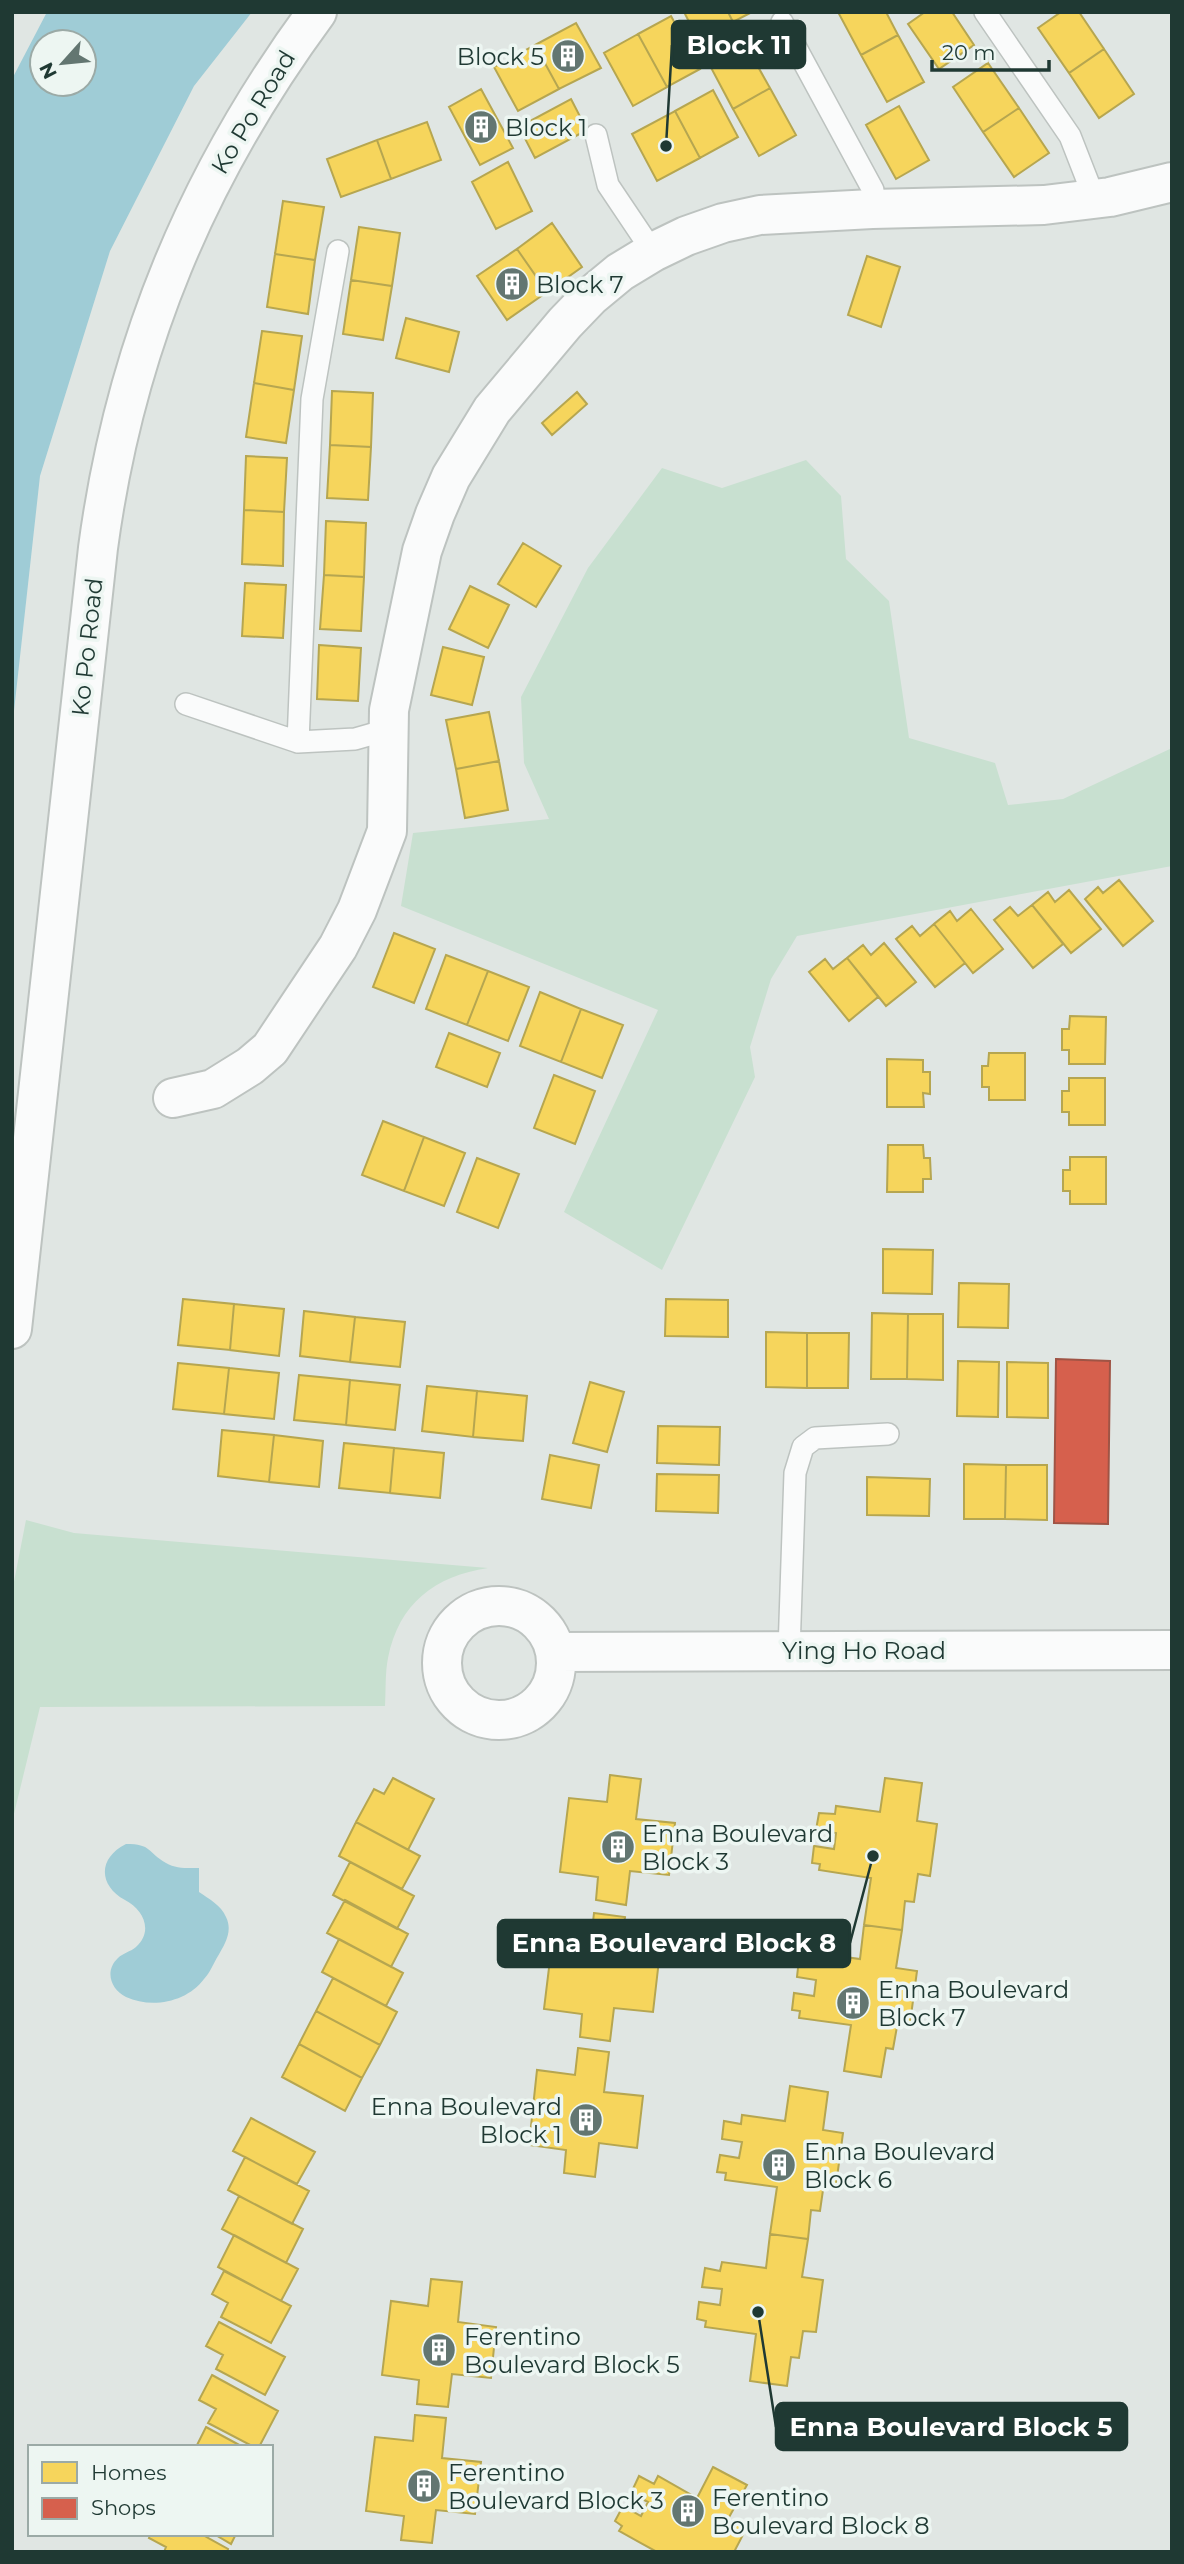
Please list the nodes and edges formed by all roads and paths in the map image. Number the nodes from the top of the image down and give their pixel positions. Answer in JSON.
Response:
{"nodes":[{"id":1,"x":317,"y":12,"type":"edge"},
{"id":2,"x":985,"y":12,"type":"edge"},
{"id":3,"x":782,"y":22,"type":"dead end"},
{"id":4,"x":596,"y":135,"type":"dead end"},
{"id":5,"x":1172,"y":181,"type":"edge"},
{"id":6,"x":1095,"y":200,"type":"junction"},
{"id":7,"x":872,"y":209,"type":"junction"},
{"id":8,"x":338,"y":251,"type":"dead end"},
{"id":9,"x":653,"y":252,"type":"junction"},
{"id":10,"x":187,"y":704,"type":"dead end"},
{"id":11,"x":390,"y":729,"type":"junction"},
{"id":12,"x":298,"y":742,"type":"junction"},
{"id":13,"x":173,"y":1098,"type":"dead end"},
{"id":14,"x":12,"y":1329,"type":"edge"},
{"id":15,"x":888,"y":1434,"type":"dead end"},
{"id":16,"x":1172,"y":1650,"type":"edge"},
{"id":17,"x":789,"y":1651,"type":"junction"},
{"id":18,"x":556,"y":1652,"type":"dead end"}],
"edges":[{"from":1,"to":14,"type":"street","name":"Ko Po Road"},
{"from":2,"to":6,"type":"lane"},
{"from":3,"to":7,"type":"lane"},
{"from":4,"to":9,"type":"lane"},
{"from":5,"to":6,"type":"street"},
{"from":6,"to":7,"type":"street"},
{"from":7,"to":9,"type":"street"},
{"from":8,"to":12,"type":"lane"},
{"from":9,"to":11,"type":"street"},
{"from":10,"to":12,"type":"lane"},
{"from":11,"to":12,"type":"lane"},
{"from":11,"to":13,"type":"street"},
{"from":15,"to":17,"type":"lane"},
{"from":16,"to":17,"type":"street","name":"Ying Ho Road"},
{"from":17,"to":18,"type":"street","name":"Ying Ho Road"}]}
